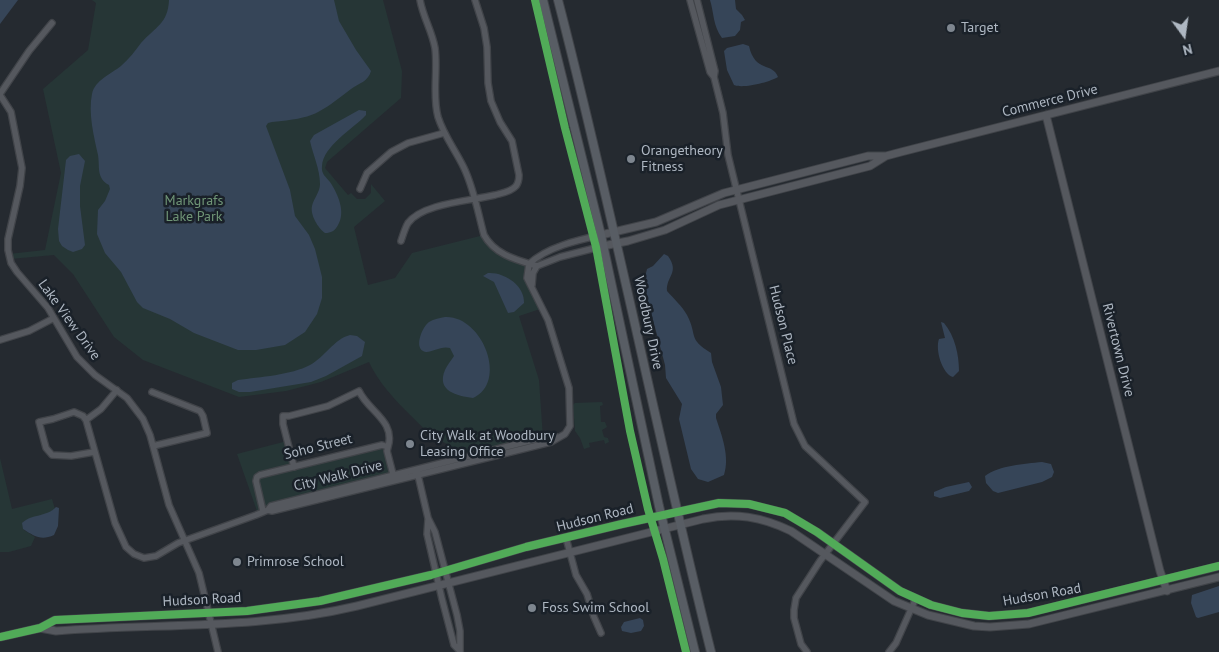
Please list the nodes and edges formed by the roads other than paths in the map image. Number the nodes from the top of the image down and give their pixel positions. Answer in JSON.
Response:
{"nodes":[{"id":1,"x":420,"y":0,"type":"edge"},
{"id":2,"x":475,"y":0,"type":"edge"},
{"id":3,"x":543,"y":0,"type":"edge"},
{"id":4,"x":558,"y":0,"type":"edge"},
{"id":5,"x":690,"y":0,"type":"edge"},
{"id":6,"x":697,"y":0,"type":"edge"},
{"id":7,"x":52,"y":23,"type":"dead end"},
{"id":8,"x":1219,"y":71,"type":"edge"},
{"id":9,"x":714,"y":77,"type":"junction"},
{"id":10,"x":0,"y":94,"type":"edge"},
{"id":11,"x":1046,"y":115,"type":"junction"},
{"id":12,"x":444,"y":133,"type":"junction"},
{"id":13,"x":886,"y":156,"type":"junction"},
{"id":14,"x":360,"y":189,"type":"dead end"},
{"id":15,"x":737,"y":189,"type":"junction"},
{"id":16,"x":740,"y":199,"type":"junction"},
{"id":17,"x":474,"y":200,"type":"junction"},
{"id":18,"x":615,"y":232,"type":"junction"},
{"id":19,"x":601,"y":235,"type":"junction"},
{"id":20,"x":401,"y":241,"type":"dead end"},
{"id":21,"x":618,"y":243,"type":"junction"},
{"id":22,"x":603,"y":246,"type":"junction"},
{"id":23,"x":529,"y":264,"type":"junction"},
{"id":24,"x":538,"y":266,"type":"junction"},
{"id":25,"x":532,"y":286,"type":"junction"},
{"id":26,"x":54,"y":318,"type":"junction"},
{"id":27,"x":0,"y":340,"type":"edge"},
{"id":28,"x":117,"y":390,"type":"junction"},
{"id":29,"x":152,"y":392,"type":"dead end"},
{"id":30,"x":86,"y":420,"type":"junction"},
{"id":31,"x":153,"y":446,"type":"junction"},
{"id":32,"x":388,"y":447,"type":"junction"},
{"id":33,"x":94,"y":452,"type":"junction"},
{"id":34,"x":294,"y":466,"type":"junction"},
{"id":35,"x":417,"y":472,"type":"junction"},
{"id":36,"x":394,"y":478,"type":"junction"},
{"id":37,"x":266,"y":511,"type":"junction"},
{"id":38,"x":677,"y":511,"type":"junction"},
{"id":39,"x":661,"y":515,"type":"junction"},
{"id":40,"x":428,"y":518,"type":"junction"},
{"id":41,"x":680,"y":525,"type":"junction"},
{"id":42,"x":664,"y":529,"type":"junction"},
{"id":43,"x":566,"y":538,"type":"junction"},
{"id":44,"x":186,"y":541,"type":"junction"},
{"id":45,"x":833,"y":544,"type":"junction"},
{"id":46,"x":570,"y":552,"type":"junction"},
{"id":47,"x":825,"y":554,"type":"junction"},
{"id":48,"x":1219,"y":566,"type":"edge"},
{"id":49,"x":445,"y":570,"type":"junction"},
{"id":50,"x":436,"y":573,"type":"junction"},
{"id":51,"x":1219,"y":577,"type":"edge"},
{"id":52,"x":1163,"y":580,"type":"junction"},
{"id":53,"x":449,"y":583,"type":"junction"},
{"id":54,"x":439,"y":585,"type":"junction"},
{"id":55,"x":1167,"y":590,"type":"junction"},
{"id":56,"x":916,"y":598,"type":"junction"},
{"id":57,"x":911,"y":609,"type":"junction"},
{"id":58,"x":209,"y":613,"type":"junction"},
{"id":59,"x":212,"y":625,"type":"junction"},
{"id":60,"x":40,"y":628,"type":"junction"},
{"id":61,"x":601,"y":633,"type":"dead end"},
{"id":62,"x":0,"y":636,"type":"edge"},
{"id":63,"x":218,"y":652,"type":"edge"},
{"id":64,"x":460,"y":652,"type":"edge"},
{"id":65,"x":695,"y":652,"type":"edge"},
{"id":66,"x":711,"y":652,"type":"edge"},
{"id":67,"x":808,"y":652,"type":"edge"},
{"id":68,"x":889,"y":652,"type":"edge"}],
"edges":[{"from":1,"to":12,"type":"street"},
{"from":2,"to":17,"type":"street"},
{"from":3,"to":19,"type":"main road","name":"Woodbury Drive"},
{"from":4,"to":18,"type":"main road","name":"Woodbury Drive"},
{"from":5,"to":9,"type":"street","name":"Hudson Place"},
{"from":6,"to":9,"type":"street","name":"Hudson Place"},
{"from":7,"to":10,"type":"street"},
{"from":8,"to":11,"type":"street","name":"Commerce Drive"},
{"from":9,"to":15,"type":"street","name":"Hudson Place"},
{"from":10,"to":26,"type":"street","name":"Lake View Drive"},
{"from":11,"to":13,"type":"street","name":"Commerce Drive"},
{"from":11,"to":52,"type":"street","name":"Rivertown Drive"},
{"from":12,"to":14,"type":"street"},
{"from":12,"to":17,"type":"street"},
{"from":13,"to":15,"type":"street","name":"Commerce Drive"},
{"from":13,"to":16,"type":"street","name":"Commerce Drive"},
{"from":15,"to":16,"type":"street","name":"Hudson Place"},
{"from":15,"to":18,"type":"street","name":"Commerce Drive"},
{"from":16,"to":21,"type":"street","name":"Commerce Drive"},
{"from":16,"to":45,"type":"street","name":"Hudson Place"},
{"from":17,"to":20,"type":"street"},
{"from":17,"to":23,"type":"street"},
{"from":18,"to":19,"type":"street","name":"Commerce Drive"},
{"from":18,"to":21,"type":"main road","name":"Woodbury Drive"},
{"from":19,"to":22,"type":"main road","name":"Woodbury Drive"},
{"from":19,"to":23,"type":"street"},
{"from":21,"to":22,"type":"street","name":"Commerce Drive"},
{"from":21,"to":38,"type":"main road","name":"Woodbury Drive"},
{"from":22,"to":24,"type":"street"},
{"from":22,"to":39,"type":"main road","name":"Woodbury Drive"},
{"from":23,"to":24,"type":"street"},
{"from":23,"to":25,"type":"street","name":"City Walk Drive"},
{"from":24,"to":25,"type":"street"},
{"from":25,"to":35,"type":"street","name":"City Walk Drive"},
{"from":26,"to":27,"type":"street"},
{"from":26,"to":28,"type":"street","name":"Lake View Drive"},
{"from":28,"to":30,"type":"street"},
{"from":28,"to":31,"type":"street","name":"Lake View Drive"},
{"from":29,"to":31,"type":"street"},
{"from":30,"to":33,"type":"street","name":"City Walk Drive"},
{"from":30,"to":33,"type":"street"},
{"from":31,"to":44,"type":"street","name":"Lake View Drive"},
{"from":32,"to":34,"type":"street","name":"Soho Street"},
{"from":32,"to":34,"type":"street"},
{"from":32,"to":36,"type":"street"},
{"from":33,"to":44,"type":"street","name":"City Walk Drive"},
{"from":34,"to":37,"type":"street","name":"Soho Street"},
{"from":35,"to":36,"type":"street","name":"City Walk Drive"},
{"from":35,"to":40,"type":"street"},
{"from":36,"to":37,"type":"street","name":"City Walk Drive"},
{"from":37,"to":44,"type":"street","name":"City Walk Drive"},
{"from":38,"to":39,"type":"street","name":"Hudson Road"},
{"from":38,"to":41,"type":"main road","name":"Woodbury Drive"},
{"from":38,"to":45,"type":"street","name":"Hudson Road"},
{"from":39,"to":42,"type":"main road","name":"Woodbury Drive"},
{"from":39,"to":43,"type":"street","name":"Hudson Road"},
{"from":40,"to":49,"type":"street"},
{"from":40,"to":50,"type":"street"},
{"from":41,"to":42,"type":"street","name":"Hudson Road"},
{"from":41,"to":47,"type":"street","name":"Hudson Road"},
{"from":41,"to":66,"type":"main road","name":"Woodbury Drive"},
{"from":42,"to":46,"type":"street","name":"Hudson Road"},
{"from":42,"to":65,"type":"main road","name":"Woodbury Drive"},
{"from":43,"to":46,"type":"street"},
{"from":43,"to":49,"type":"street","name":"Hudson Road"},
{"from":44,"to":58,"type":"street","name":"Lake View Drive"},
{"from":45,"to":47,"type":"street"},
{"from":45,"to":56,"type":"street","name":"Hudson Road"},
{"from":46,"to":53,"type":"street","name":"Hudson Road"},
{"from":46,"to":61,"type":"street"},
{"from":47,"to":57,"type":"street","name":"Hudson Road"},
{"from":47,"to":67,"type":"street"},
{"from":48,"to":52,"type":"street","name":"Hudson Road"},
{"from":49,"to":50,"type":"street","name":"Hudson Road"},
{"from":49,"to":53,"type":"street"},
{"from":50,"to":54,"type":"street"},
{"from":50,"to":58,"type":"street","name":"Hudson Road"},
{"from":51,"to":55,"type":"street","name":"Hudson Road"},
{"from":52,"to":55,"type":"street","name":"Rivertown Drive"},
{"from":52,"to":56,"type":"street","name":"Hudson Road"},
{"from":53,"to":54,"type":"street","name":"Hudson Road"},
{"from":53,"to":64,"type":"street"},
{"from":54,"to":59,"type":"street","name":"Hudson Road"},
{"from":54,"to":64,"type":"street"},
{"from":55,"to":57,"type":"street","name":"Hudson Road"},
{"from":56,"to":57,"type":"street"},
{"from":57,"to":68,"type":"street"},
{"from":58,"to":59,"type":"street","name":"Lake View Drive"},
{"from":58,"to":60,"type":"street","name":"Hudson Road"},
{"from":59,"to":60,"type":"street","name":"Hudson Road"},
{"from":59,"to":63,"type":"street","name":"Lake View Drive"},
{"from":60,"to":62,"type":"street","name":"Hudson Road"}]}
